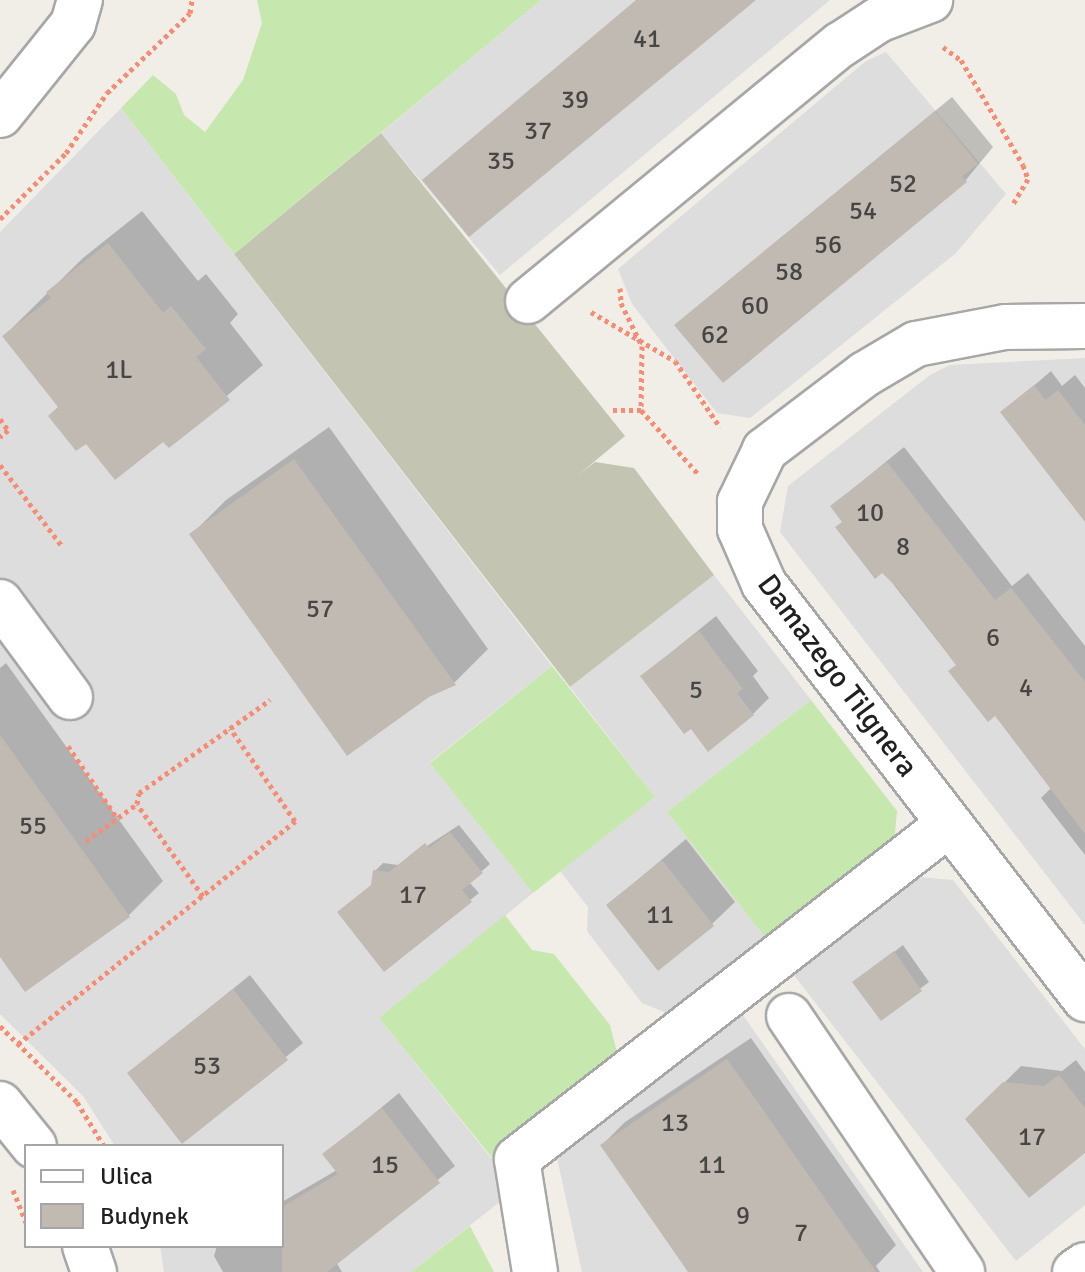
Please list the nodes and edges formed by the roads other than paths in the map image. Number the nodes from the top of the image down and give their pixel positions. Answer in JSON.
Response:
{"nodes":[{"id":1,"x":80,"y":0,"type":"edge"},
{"id":2,"x":924,"y":3,"type":"edge"},
{"id":3,"x":0,"y":115,"type":"edge"},
{"id":4,"x":543,"y":289,"type":"road end"},
{"id":5,"x":1085,"y":326,"type":"edge"},
{"id":6,"x":0,"y":602,"type":"edge"},
{"id":7,"x":70,"y":697,"type":"dead end"},
{"id":8,"x":949,"y":824,"type":"junction"},
{"id":9,"x":1085,"y":999,"type":"edge"},
{"id":10,"x":789,"y":1016,"type":"dead end"},
{"id":11,"x":0,"y":1104,"type":"edge"},
{"id":12,"x":32,"y":1144,"type":"edge"},
{"id":13,"x":86,"y":1248,"type":"edge"},
{"id":14,"x":1085,"y":1265,"type":"edge"},
{"id":15,"x":94,"y":1272,"type":"edge"},
{"id":16,"x":535,"y":1272,"type":"edge"},
{"id":17,"x":962,"y":1272,"type":"edge"},
{"id":18,"x":1075,"y":1272,"type":"edge"}],
"edges":[{"from":1,"to":3,"type":"street"},
{"from":2,"to":4,"type":"street"},
{"from":5,"to":8,"type":"street","name":"Damazego Tilgnera"},
{"from":6,"to":7,"type":"street"},
{"from":8,"to":9,"type":"street","name":"Damazego Tilgnera"},
{"from":8,"to":16,"type":"street"},
{"from":10,"to":17,"type":"street"},
{"from":11,"to":12,"type":"street"},
{"from":13,"to":15,"type":"street"},
{"from":14,"to":18,"type":"street"}]}
